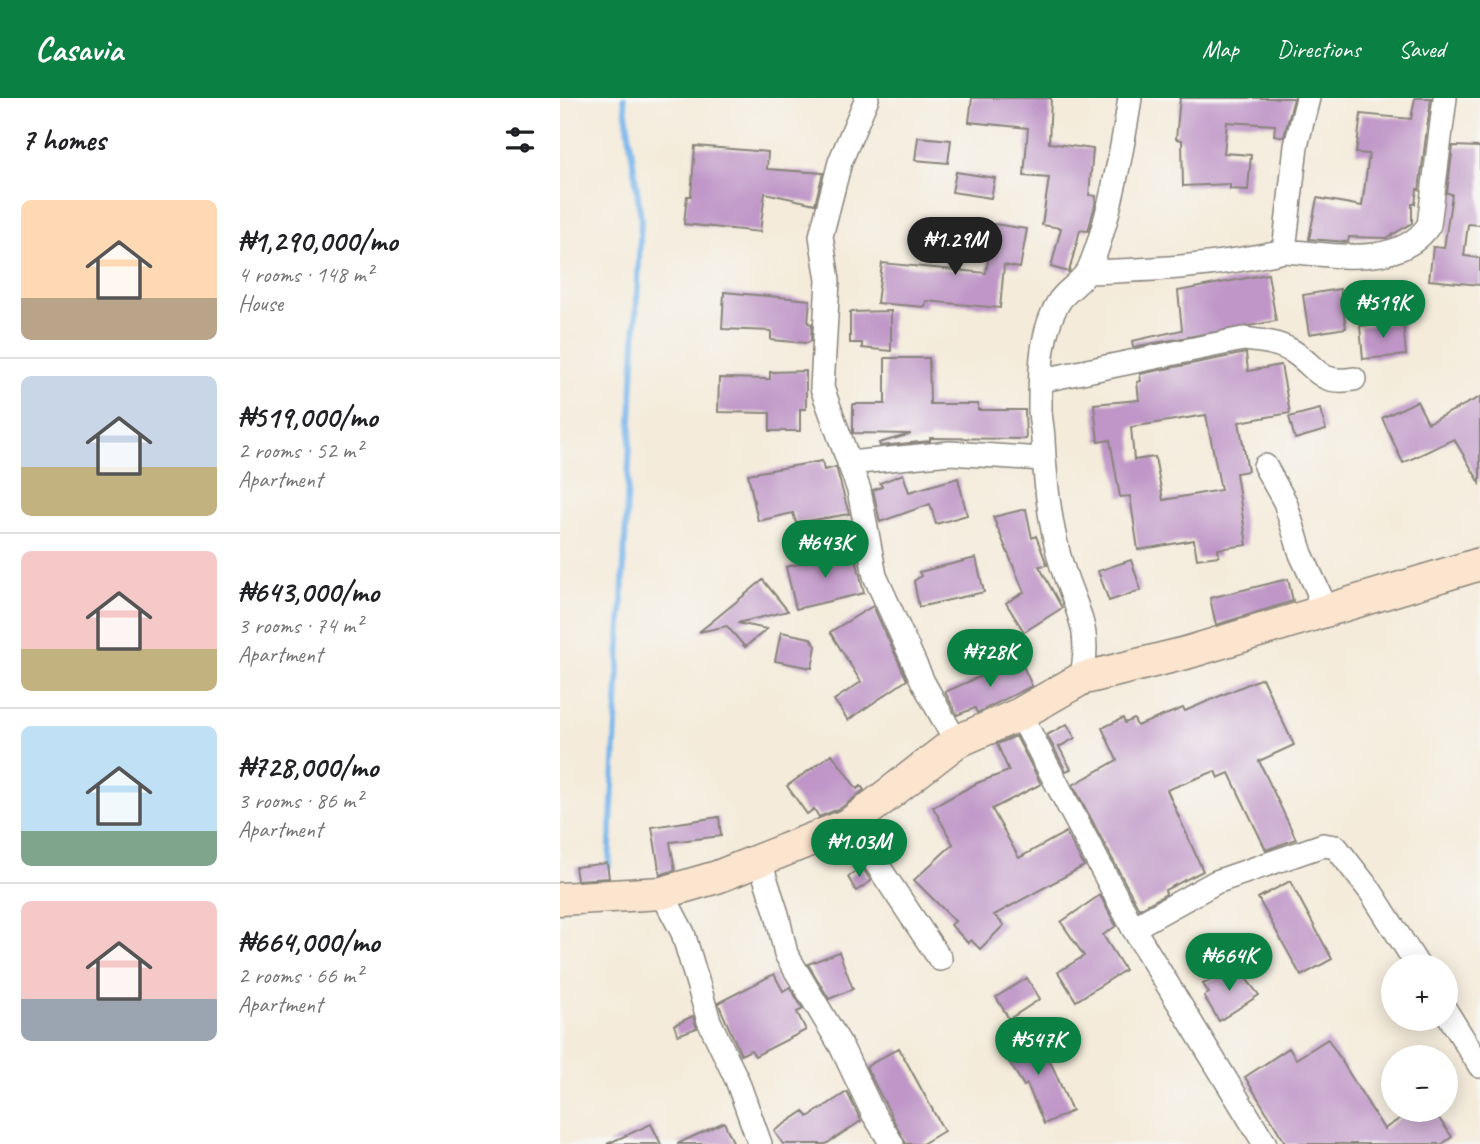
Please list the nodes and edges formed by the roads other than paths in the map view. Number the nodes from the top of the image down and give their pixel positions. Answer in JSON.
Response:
{"nodes":[{"id":1,"x":867,"y":98,"type":"edge"},
{"id":2,"x":1130,"y":98,"type":"edge"},
{"id":3,"x":1308,"y":98,"type":"edge"},
{"id":4,"x":1445,"y":98,"type":"edge"},
{"id":5,"x":1284,"y":251,"type":"junction"},
{"id":6,"x":1088,"y":272,"type":"junction"},
{"id":7,"x":1354,"y":379,"type":"dead end"},
{"id":8,"x":1043,"y":380,"type":"junction"},
{"id":9,"x":1043,"y":459,"type":"junction"},
{"id":10,"x":849,"y":463,"type":"junction"},
{"id":11,"x":1265,"y":466,"type":"dead end"},
{"id":12,"x":1480,"y":564,"type":"edge"},
{"id":13,"x":1317,"y":611,"type":"junction"},
{"id":14,"x":1082,"y":679,"type":"junction"},
{"id":15,"x":1020,"y":714,"type":"junction"},
{"id":16,"x":956,"y":742,"type":"junction"},
{"id":17,"x":850,"y":824,"type":"junction"},
{"id":18,"x":760,"y":862,"type":"junction"},
{"id":19,"x":662,"y":893,"type":"junction"},
{"id":20,"x":560,"y":899,"type":"edge"},
{"id":21,"x":1133,"y":928,"type":"junction"},
{"id":22,"x":1410,"y":954,"type":"edge"},
{"id":23,"x":940,"y":959,"type":"dead end"},
{"id":24,"x":1458,"y":1030,"type":"edge"},
{"id":25,"x":1480,"y":1066,"type":"edge"},
{"id":26,"x":760,"y":1144,"type":"edge"},
{"id":27,"x":892,"y":1144,"type":"edge"},
{"id":28,"x":1265,"y":1144,"type":"edge"}],
"edges":[{"from":1,"to":10,"type":"street"},
{"from":2,"to":6,"type":"street"},
{"from":3,"to":5,"type":"street"},
{"from":4,"to":5,"type":"street"},
{"from":5,"to":6,"type":"street"},
{"from":6,"to":8,"type":"street"},
{"from":7,"to":8,"type":"street"},
{"from":8,"to":9,"type":"street"},
{"from":9,"to":10,"type":"street"},
{"from":9,"to":14,"type":"street"},
{"from":10,"to":16,"type":"street"},
{"from":11,"to":13,"type":"street"},
{"from":12,"to":13,"type":"street"},
{"from":13,"to":14,"type":"street"},
{"from":14,"to":15,"type":"street"},
{"from":15,"to":16,"type":"street"},
{"from":15,"to":21,"type":"street"},
{"from":16,"to":17,"type":"street"},
{"from":17,"to":18,"type":"street"},
{"from":17,"to":23,"type":"street"},
{"from":18,"to":19,"type":"street"},
{"from":18,"to":27,"type":"street"},
{"from":19,"to":20,"type":"street"},
{"from":19,"to":26,"type":"street"},
{"from":21,"to":22,"type":"street"},
{"from":21,"to":28,"type":"street"},
{"from":24,"to":25,"type":"street"}]}
